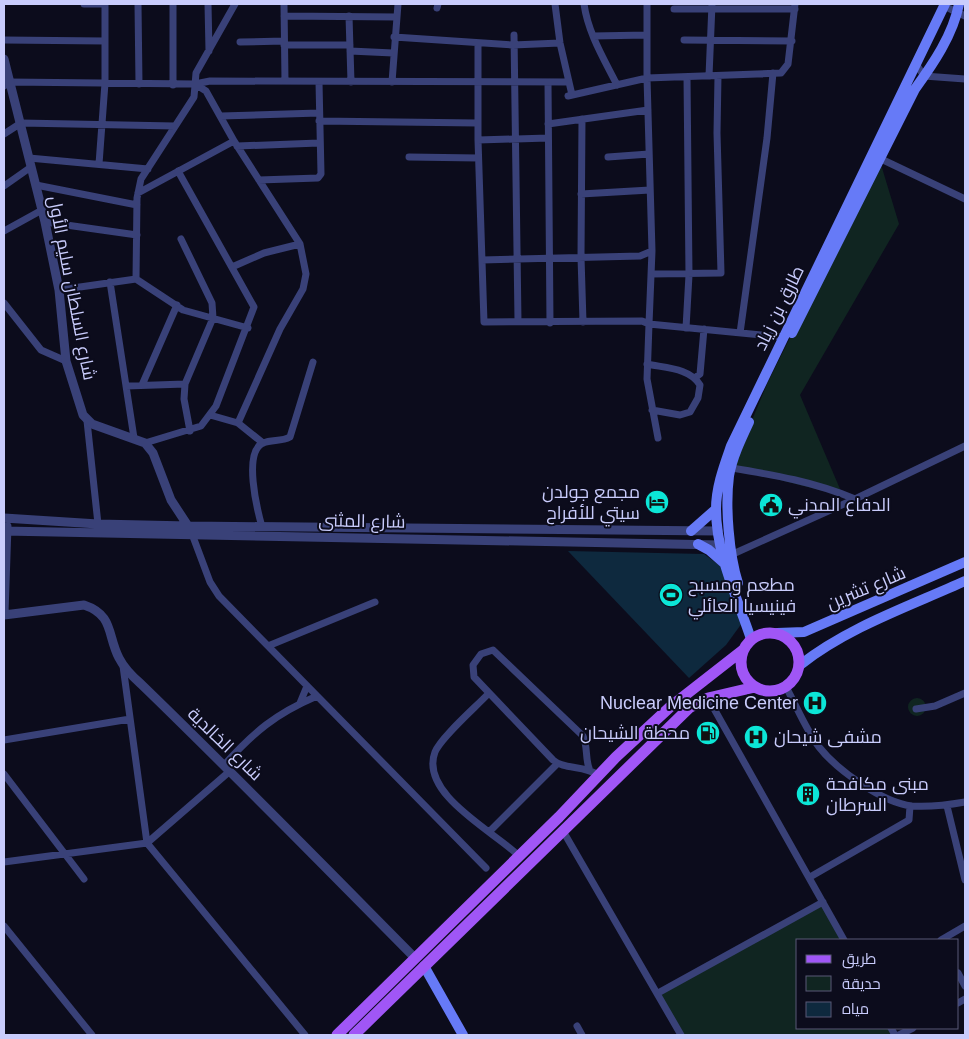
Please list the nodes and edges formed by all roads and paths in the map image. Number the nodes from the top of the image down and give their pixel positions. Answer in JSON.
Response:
{"nodes":[{"id":1,"x":84,"y":4,"type":"edge"},
{"id":2,"x":105,"y":4,"type":"edge"},
{"id":3,"x":138,"y":4,"type":"edge"},
{"id":4,"x":173,"y":4,"type":"edge"},
{"id":5,"x":208,"y":4,"type":"edge"},
{"id":6,"x":236,"y":4,"type":"edge"},
{"id":7,"x":284,"y":4,"type":"edge"},
{"id":8,"x":398,"y":4,"type":"edge"},
{"id":9,"x":555,"y":4,"type":"edge"},
{"id":10,"x":584,"y":4,"type":"edge"},
{"id":11,"x":647,"y":4,"type":"edge"},
{"id":12,"x":944,"y":5,"type":"edge"},
{"id":13,"x":712,"y":6,"type":"edge"},
{"id":14,"x":795,"y":7,"type":"edge"},
{"id":15,"x":674,"y":9,"type":"dead end"},
{"id":16,"x":962,"y":11,"type":"edge"},
{"id":17,"x":284,"y":16,"type":"junction"},
{"id":18,"x":349,"y":16,"type":"junction"},
{"id":19,"x":396,"y":17,"type":"junction"},
{"id":20,"x":514,"y":35,"type":"dead end"},
{"id":21,"x":647,"y":35,"type":"junction"},
{"id":22,"x":593,"y":36,"type":"junction"},
{"id":23,"x":394,"y":37,"type":"junction"},
{"id":24,"x":4,"y":40,"type":"edge"},
{"id":25,"x":684,"y":40,"type":"dead end"},
{"id":26,"x":711,"y":40,"type":"junction"},
{"id":27,"x":105,"y":41,"type":"junction"},
{"id":28,"x":792,"y":41,"type":"junction"},
{"id":29,"x":240,"y":42,"type":"dead end"},
{"id":30,"x":284,"y":43,"type":"junction"},
{"id":31,"x":478,"y":43,"type":"junction"},
{"id":32,"x":560,"y":43,"type":"junction"},
{"id":33,"x":513,"y":45,"type":"junction"},
{"id":34,"x":350,"y":48,"type":"junction"},
{"id":35,"x":208,"y":51,"type":"junction"},
{"id":36,"x":393,"y":53,"type":"junction"},
{"id":37,"x":4,"y":59,"type":"edge"},
{"id":38,"x":916,"y":64,"type":"junction"},
{"id":39,"x":773,"y":73,"type":"junction"},
{"id":40,"x":709,"y":76,"type":"junction"},
{"id":41,"x":718,"y":76,"type":"junction"},
{"id":42,"x":924,"y":76,"type":"junction"},
{"id":43,"x":687,"y":77,"type":"junction"},
{"id":44,"x":647,"y":78,"type":"junction"},
{"id":45,"x":965,"y":79,"type":"edge"},
{"id":46,"x":285,"y":82,"type":"junction"},
{"id":47,"x":320,"y":82,"type":"junction"},
{"id":48,"x":351,"y":82,"type":"junction"},
{"id":49,"x":392,"y":82,"type":"junction"},
{"id":50,"x":477,"y":82,"type":"junction"},
{"id":51,"x":514,"y":82,"type":"junction"},
{"id":52,"x":548,"y":82,"type":"junction"},
{"id":53,"x":569,"y":82,"type":"junction"},
{"id":54,"x":105,"y":83,"type":"junction"},
{"id":55,"x":6,"y":84,"type":"edge"},
{"id":56,"x":139,"y":84,"type":"junction"},
{"id":57,"x":195,"y":84,"type":"junction"},
{"id":58,"x":173,"y":85,"type":"junction"},
{"id":59,"x":618,"y":85,"type":"junction"},
{"id":60,"x":648,"y":110,"type":"junction"},
{"id":61,"x":220,"y":116,"type":"junction"},
{"id":62,"x":319,"y":117,"type":"junction"},
{"id":63,"x":582,"y":120,"type":"junction"},
{"id":64,"x":21,"y":123,"type":"junction"},
{"id":65,"x":477,"y":123,"type":"junction"},
{"id":66,"x":102,"y":124,"type":"junction"},
{"id":67,"x":548,"y":124,"type":"junction"},
{"id":68,"x":175,"y":126,"type":"junction"},
{"id":69,"x":4,"y":134,"type":"edge"},
{"id":70,"x":548,"y":138,"type":"junction"},
{"id":71,"x":515,"y":139,"type":"junction"},
{"id":72,"x":478,"y":140,"type":"junction"},
{"id":73,"x":236,"y":143,"type":"junction"},
{"id":74,"x":320,"y":143,"type":"junction"},
{"id":75,"x":649,"y":154,"type":"junction"},
{"id":76,"x":409,"y":157,"type":"dead end"},
{"id":77,"x":608,"y":157,"type":"dead end"},
{"id":78,"x":478,"y":158,"type":"junction"},
{"id":79,"x":879,"y":158,"type":"junction"},
{"id":80,"x":30,"y":163,"type":"junction"},
{"id":81,"x":99,"y":164,"type":"junction"},
{"id":82,"x":148,"y":169,"type":"junction"},
{"id":83,"x":178,"y":171,"type":"junction"},
{"id":84,"x":259,"y":180,"type":"junction"},
{"id":85,"x":36,"y":185,"type":"junction"},
{"id":86,"x":4,"y":186,"type":"edge"},
{"id":87,"x":650,"y":190,"type":"junction"},
{"id":88,"x":138,"y":193,"type":"junction"},
{"id":89,"x":581,"y":194,"type":"junction"},
{"id":90,"x":965,"y":198,"type":"edge"},
{"id":91,"x":137,"y":205,"type":"junction"},
{"id":92,"x":42,"y":210,"type":"junction"},
{"id":93,"x":45,"y":222,"type":"junction"},
{"id":94,"x":4,"y":231,"type":"edge"},
{"id":95,"x":136,"y":235,"type":"junction"},
{"id":96,"x":181,"y":239,"type":"dead end"},
{"id":97,"x":300,"y":244,"type":"junction"},
{"id":98,"x":652,"y":251,"type":"junction"},
{"id":99,"x":581,"y":257,"type":"junction"},
{"id":100,"x":518,"y":258,"type":"junction"},
{"id":101,"x":550,"y":258,"type":"junction"},
{"id":102,"x":482,"y":260,"type":"junction"},
{"id":103,"x":232,"y":267,"type":"junction"},
{"id":104,"x":651,"y":274,"type":"junction"},
{"id":105,"x":689,"y":275,"type":"junction"},
{"id":106,"x":136,"y":279,"type":"junction"},
{"id":107,"x":110,"y":282,"type":"junction"},
{"id":108,"x":59,"y":290,"type":"junction"},
{"id":109,"x":4,"y":304,"type":"edge"},
{"id":110,"x":177,"y":305,"type":"junction"},
{"id":111,"x":213,"y":318,"type":"junction"},
{"id":112,"x":518,"y":321,"type":"junction"},
{"id":113,"x":550,"y":322,"type":"junction"},
{"id":114,"x":583,"y":322,"type":"junction"},
{"id":115,"x":649,"y":324,"type":"junction"},
{"id":116,"x":248,"y":328,"type":"junction"},
{"id":117,"x":686,"y":328,"type":"junction"},
{"id":118,"x":704,"y":329,"type":"junction"},
{"id":119,"x":740,"y":333,"type":"junction"},
{"id":120,"x":783,"y":337,"type":"junction"},
{"id":121,"x":66,"y":361,"type":"junction"},
{"id":122,"x":314,"y":362,"type":"dead end"},
{"id":123,"x":647,"y":364,"type":"junction"},
{"id":124,"x":696,"y":377,"type":"junction"},
{"id":125,"x":185,"y":384,"type":"junction"},
{"id":126,"x":142,"y":385,"type":"junction"},
{"id":127,"x":126,"y":386,"type":"junction"},
{"id":128,"x":652,"y":410,"type":"junction"},
{"id":129,"x":210,"y":415,"type":"junction"},
{"id":130,"x":87,"y":421,"type":"junction"},
{"id":131,"x":238,"y":423,"type":"junction"},
{"id":132,"x":190,"y":431,"type":"junction"},
{"id":133,"x":134,"y":438,"type":"junction"},
{"id":134,"x":658,"y":438,"type":"dead end"},
{"id":135,"x":145,"y":443,"type":"junction"},
{"id":136,"x":263,"y":443,"type":"junction"},
{"id":137,"x":965,"y":446,"type":"edge"},
{"id":138,"x":732,"y":468,"type":"junction"},
{"id":139,"x":855,"y":498,"type":"junction"},
{"id":140,"x":716,"y":509,"type":"junction"},
{"id":141,"x":6,"y":518,"type":"edge"},
{"id":142,"x":98,"y":524,"type":"junction"},
{"id":143,"x":262,"y":527,"type":"junction"},
{"id":144,"x":190,"y":530,"type":"junction"},
{"id":145,"x":5,"y":531,"type":"edge"},
{"id":146,"x":691,"y":531,"type":"junction"},
{"id":147,"x":730,"y":534,"type":"junction"},
{"id":148,"x":698,"y":544,"type":"junction"},
{"id":149,"x":723,"y":547,"type":"junction"},
{"id":150,"x":965,"y":562,"type":"edge"},
{"id":151,"x":965,"y":581,"type":"edge"},
{"id":152,"x":375,"y":602,"type":"dead end"},
{"id":153,"x":4,"y":614,"type":"edge"},
{"id":154,"x":777,"y":633,"type":"junction"},
{"id":155,"x":754,"y":638,"type":"junction"},
{"id":156,"x":268,"y":646,"type":"junction"},
{"id":157,"x":743,"y":650,"type":"junction"},
{"id":158,"x":123,"y":663,"type":"junction"},
{"id":159,"x":800,"y":665,"type":"junction"},
{"id":160,"x":306,"y":686,"type":"junction"},
{"id":161,"x":755,"y":687,"type":"junction"},
{"id":162,"x":786,"y":687,"type":"junction"},
{"id":163,"x":489,"y":693,"type":"junction"},
{"id":164,"x":965,"y":693,"type":"edge"},
{"id":165,"x":317,"y":696,"type":"junction"},
{"id":166,"x":708,"y":698,"type":"junction"},
{"id":167,"x":300,"y":703,"type":"junction"},
{"id":168,"x":916,"y":709,"type":"dead end"},
{"id":169,"x":130,"y":719,"type":"junction"},
{"id":170,"x":4,"y":740,"type":"edge"},
{"id":171,"x":557,"y":764,"type":"junction"},
{"id":172,"x":227,"y":768,"type":"junction"},
{"id":173,"x":593,"y":772,"type":"junction"},
{"id":174,"x":4,"y":774,"type":"edge"},
{"id":175,"x":965,"y":802,"type":"edge"},
{"id":176,"x":910,"y":806,"type":"junction"},
{"id":177,"x":947,"y":806,"type":"junction"},
{"id":178,"x":563,"y":831,"type":"junction"},
{"id":179,"x":489,"y":832,"type":"junction"},
{"id":180,"x":147,"y":843,"type":"junction"},
{"id":181,"x":67,"y":854,"type":"junction"},
{"id":182,"x":519,"y":856,"type":"junction"},
{"id":183,"x":4,"y":862,"type":"edge"},
{"id":184,"x":486,"y":868,"type":"dead end"},
{"id":185,"x":810,"y":877,"type":"junction"},
{"id":186,"x":84,"y":879,"type":"dead end"},
{"id":187,"x":965,"y":880,"type":"edge"},
{"id":188,"x":823,"y":902,"type":"junction"},
{"id":189,"x":4,"y":926,"type":"edge"},
{"id":190,"x":965,"y":926,"type":"edge"},
{"id":191,"x":843,"y":939,"type":"edge"},
{"id":192,"x":942,"y":939,"type":"edge"},
{"id":193,"x":419,"y":962,"type":"junction"},
{"id":194,"x":959,"y":975,"type":"edge"},
{"id":195,"x":965,"y":986,"type":"edge"},
{"id":196,"x":658,"y":993,"type":"junction"},
{"id":197,"x":577,"y":1026,"type":"dead end"},
{"id":198,"x":911,"y":1029,"type":"edge"},
{"id":199,"x":92,"y":1035,"type":"edge"},
{"id":200,"x":305,"y":1035,"type":"edge"},
{"id":201,"x":337,"y":1035,"type":"edge"},
{"id":202,"x":354,"y":1035,"type":"edge"},
{"id":203,"x":464,"y":1035,"type":"edge"},
{"id":204,"x":582,"y":1035,"type":"edge"},
{"id":205,"x":681,"y":1035,"type":"edge"},
{"id":206,"x":899,"y":1035,"type":"edge"}],
"edges":[{"from":1,"to":2,"type":"street"},
{"from":2,"to":27,"type":"street"},
{"from":3,"to":56,"type":"street"},
{"from":4,"to":58,"type":"street"},
{"from":5,"to":35,"type":"street"},
{"from":6,"to":35,"type":"street"},
{"from":7,"to":17,"type":"street"},
{"from":8,"to":19,"type":"street"},
{"from":9,"to":32,"type":"street"},
{"from":10,"to":22,"type":"street"},
{"from":11,"to":21,"type":"street"},
{"from":12,"to":16,"type":"street"},
{"from":12,"to":38,"type":"main road","name":"طارق بن زياد"},
{"from":13,"to":14,"type":"street"},
{"from":13,"to":15,"type":"street"},
{"from":13,"to":26,"type":"street"},
{"from":14,"to":28,"type":"street"},
{"from":16,"to":42,"type":"main road"},
{"from":17,"to":18,"type":"street"},
{"from":17,"to":30,"type":"street"},
{"from":18,"to":19,"type":"street"},
{"from":18,"to":34,"type":"street"},
{"from":19,"to":23,"type":"street"},
{"from":20,"to":33,"type":"street"},
{"from":21,"to":22,"type":"street"},
{"from":21,"to":44,"type":"street"},
{"from":22,"to":59,"type":"street"},
{"from":23,"to":31,"type":"street"},
{"from":23,"to":36,"type":"street"},
{"from":24,"to":27,"type":"street"},
{"from":25,"to":26,"type":"street"},
{"from":26,"to":28,"type":"street"},
{"from":26,"to":40,"type":"street"},
{"from":27,"to":54,"type":"street"},
{"from":28,"to":39,"type":"street"},
{"from":29,"to":30,"type":"street"},
{"from":30,"to":34,"type":"street"},
{"from":30,"to":46,"type":"street"},
{"from":31,"to":33,"type":"street"},
{"from":31,"to":50,"type":"street"},
{"from":32,"to":33,"type":"street"},
{"from":32,"to":53,"type":"street"},
{"from":33,"to":51,"type":"street"},
{"from":34,"to":36,"type":"street"},
{"from":34,"to":48,"type":"street"},
{"from":35,"to":57,"type":"street"},
{"from":36,"to":49,"type":"street"},
{"from":37,"to":55,"type":"street","name":"شارع السلطان سليم الأول"},
{"from":38,"to":42,"type":"street"},
{"from":38,"to":120,"type":"main road","name":"طارق بن زياد"},
{"from":39,"to":41,"type":"street"},
{"from":39,"to":119,"type":"street"},
{"from":40,"to":41,"type":"street"},
{"from":40,"to":43,"type":"street"},
{"from":41,"to":105,"type":"street"},
{"from":42,"to":45,"type":"street"},
{"from":42,"to":79,"type":"main road"},
{"from":43,"to":44,"type":"street"},
{"from":43,"to":105,"type":"street"},
{"from":44,"to":59,"type":"street"},
{"from":44,"to":60,"type":"street"},
{"from":46,"to":47,"type":"street"},
{"from":46,"to":57,"type":"street"},
{"from":47,"to":48,"type":"street"},
{"from":47,"to":62,"type":"street"},
{"from":48,"to":49,"type":"street"},
{"from":49,"to":50,"type":"street"},
{"from":50,"to":51,"type":"street"},
{"from":50,"to":65,"type":"street"},
{"from":51,"to":52,"type":"street"},
{"from":51,"to":71,"type":"street"},
{"from":52,"to":53,"type":"street"},
{"from":52,"to":67,"type":"street"},
{"from":53,"to":59,"type":"street"},
{"from":54,"to":55,"type":"street"},
{"from":54,"to":56,"type":"street"},
{"from":54,"to":66,"type":"street"},
{"from":55,"to":64,"type":"street","name":"شارع السلطان سليم الأول"},
{"from":56,"to":58,"type":"street"},
{"from":57,"to":58,"type":"street"},
{"from":57,"to":61,"type":"street"},
{"from":57,"to":68,"type":"street"},
{"from":60,"to":63,"type":"street"},
{"from":60,"to":75,"type":"street"},
{"from":61,"to":62,"type":"street"},
{"from":61,"to":73,"type":"street"},
{"from":62,"to":65,"type":"street"},
{"from":62,"to":74,"type":"street"},
{"from":63,"to":67,"type":"street"},
{"from":63,"to":89,"type":"street"},
{"from":64,"to":66,"type":"street"},
{"from":64,"to":69,"type":"street"},
{"from":64,"to":80,"type":"street","name":"شارع السلطان سليم الأول"},
{"from":65,"to":72,"type":"street"},
{"from":66,"to":68,"type":"street"},
{"from":66,"to":81,"type":"street"},
{"from":67,"to":70,"type":"street"},
{"from":68,"to":82,"type":"street"},
{"from":70,"to":71,"type":"street"},
{"from":70,"to":101,"type":"street"},
{"from":71,"to":72,"type":"street"},
{"from":71,"to":100,"type":"street"},
{"from":72,"to":78,"type":"street"},
{"from":73,"to":74,"type":"street"},
{"from":73,"to":83,"type":"street"},
{"from":73,"to":84,"type":"street"},
{"from":74,"to":84,"type":"street"},
{"from":75,"to":77,"type":"street"},
{"from":75,"to":87,"type":"street"},
{"from":76,"to":78,"type":"street"},
{"from":78,"to":102,"type":"street"},
{"from":79,"to":90,"type":"street"},
{"from":79,"to":138,"type":"main road"},
{"from":80,"to":81,"type":"street"},
{"from":80,"to":85,"type":"street","name":"شارع السلطان سليم الأول"},
{"from":80,"to":86,"type":"street"},
{"from":81,"to":82,"type":"street"},
{"from":82,"to":88,"type":"street"},
{"from":83,"to":88,"type":"street"},
{"from":83,"to":103,"type":"street"},
{"from":84,"to":97,"type":"street"},
{"from":85,"to":91,"type":"street"},
{"from":85,"to":92,"type":"street","name":"شارع السلطان سليم الأول"},
{"from":87,"to":89,"type":"street"},
{"from":87,"to":98,"type":"street"},
{"from":88,"to":91,"type":"street"},
{"from":89,"to":99,"type":"street"},
{"from":91,"to":95,"type":"street"},
{"from":92,"to":93,"type":"street","name":"شارع السلطان سليم الأول"},
{"from":92,"to":94,"type":"street"},
{"from":93,"to":95,"type":"street"},
{"from":93,"to":108,"type":"street","name":"شارع السلطان سليم الأول"},
{"from":95,"to":106,"type":"street"},
{"from":96,"to":111,"type":"street"},
{"from":97,"to":103,"type":"street"},
{"from":97,"to":131,"type":"street"},
{"from":98,"to":99,"type":"street"},
{"from":98,"to":104,"type":"street"},
{"from":99,"to":101,"type":"street"},
{"from":99,"to":114,"type":"street"},
{"from":100,"to":101,"type":"street"},
{"from":100,"to":102,"type":"street"},
{"from":100,"to":112,"type":"street"},
{"from":101,"to":113,"type":"street"},
{"from":102,"to":112,"type":"street"},
{"from":103,"to":116,"type":"street"},
{"from":104,"to":105,"type":"street"},
{"from":104,"to":115,"type":"street"},
{"from":105,"to":117,"type":"street"},
{"from":106,"to":107,"type":"street"},
{"from":106,"to":110,"type":"street"},
{"from":107,"to":108,"type":"street"},
{"from":107,"to":127,"type":"street"},
{"from":108,"to":121,"type":"street","name":"شارع السلطان سليم الأول"},
{"from":109,"to":121,"type":"street"},
{"from":110,"to":111,"type":"street"},
{"from":110,"to":126,"type":"street"},
{"from":111,"to":116,"type":"street"},
{"from":111,"to":125,"type":"street"},
{"from":112,"to":113,"type":"street"},
{"from":113,"to":114,"type":"street"},
{"from":114,"to":115,"type":"street"},
{"from":115,"to":117,"type":"street"},
{"from":115,"to":123,"type":"street"},
{"from":116,"to":129,"type":"street"},
{"from":117,"to":118,"type":"street"},
{"from":118,"to":119,"type":"street"},
{"from":118,"to":124,"type":"street"},
{"from":119,"to":120,"type":"street"},
{"from":120,"to":140,"type":"main road","name":"طارق بن زياد"},
{"from":121,"to":130,"type":"street","name":"شارع السلطان سليم الأول"},
{"from":122,"to":136,"type":"street"},
{"from":123,"to":124,"type":"street"},
{"from":123,"to":128,"type":"street"},
{"from":124,"to":128,"type":"street"},
{"from":125,"to":126,"type":"street"},
{"from":125,"to":132,"type":"street"},
{"from":126,"to":127,"type":"street"},
{"from":127,"to":133,"type":"street"},
{"from":128,"to":134,"type":"street"},
{"from":129,"to":131,"type":"street"},
{"from":129,"to":132,"type":"street"},
{"from":130,"to":133,"type":"street"},
{"from":130,"to":142,"type":"street","name":"شارع السلطان سليم الأول"},
{"from":131,"to":136,"type":"street"},
{"from":132,"to":135,"type":"street"},
{"from":133,"to":135,"type":"street"},
{"from":135,"to":144,"type":"street"},
{"from":136,"to":143,"type":"street"},
{"from":137,"to":139,"type":"street"},
{"from":138,"to":139,"type":"street"},
{"from":138,"to":147,"type":"main road"},
{"from":139,"to":149,"type":"street"},
{"from":140,"to":146,"type":"main road"},
{"from":140,"to":149,"type":"main road","name":"طارق بن زياد"},
{"from":141,"to":142,"type":"street","name":"شارع المثنى"},
{"from":141,"to":145,"type":"street","name":"شارع الخالدية"},
{"from":142,"to":144,"type":"street","name":"شارع المثنى"},
{"from":143,"to":144,"type":"street","name":"شارع المثنى"},
{"from":143,"to":146,"type":"street","name":"شارع المثنى"},
{"from":144,"to":145,"type":"street","name":"شارع المثنى"},
{"from":144,"to":148,"type":"street","name":"شارع المثنى"},
{"from":144,"to":156,"type":"street"},
{"from":145,"to":153,"type":"street","name":"شارع الخالدية"},
{"from":146,"to":149,"type":"street","name":"شارع المثنى"},
{"from":147,"to":149,"type":"main road"},
{"from":147,"to":149,"type":"main road"},
{"from":148,"to":149,"type":"street","name":"شارع المثنى"},
{"from":148,"to":149,"type":"main road"},
{"from":149,"to":155,"type":"main road"},
{"from":150,"to":154,"type":"main road","name":"شارع تشرين"},
{"from":151,"to":159,"type":"main road"},
{"from":152,"to":156,"type":"street"},
{"from":153,"to":158,"type":"street","name":"شارع الخالدية"},
{"from":154,"to":155,"type":"main road"},
{"from":154,"to":159,"type":"main road"},
{"from":155,"to":157,"type":"main road"},
{"from":156,"to":160,"type":"street"},
{"from":157,"to":161,"type":"main road"},
{"from":157,"to":173,"type":"main road"},
{"from":158,"to":169,"type":"street"},
{"from":158,"to":172,"type":"street","name":"شارع الخالدية"},
{"from":159,"to":162,"type":"main road"},
{"from":160,"to":165,"type":"street"},
{"from":160,"to":167,"type":"street"},
{"from":161,"to":162,"type":"main road"},
{"from":161,"to":166,"type":"main road"},
{"from":162,"to":176,"type":"street"},
{"from":163,"to":171,"type":"street"},
{"from":163,"to":173,"type":"street"},
{"from":163,"to":179,"type":"street"},
{"from":164,"to":168,"type":"street"},
{"from":165,"to":167,"type":"street"},
{"from":165,"to":184,"type":"street"},
{"from":166,"to":178,"type":"main road"},
{"from":166,"to":185,"type":"street"},
{"from":167,"to":172,"type":"street"},
{"from":169,"to":170,"type":"street"},
{"from":169,"to":180,"type":"street"},
{"from":171,"to":173,"type":"street"},
{"from":171,"to":179,"type":"street"},
{"from":172,"to":180,"type":"street"},
{"from":172,"to":193,"type":"street","name":"شارع الخالدية"},
{"from":173,"to":182,"type":"main road"},
{"from":174,"to":181,"type":"street"},
{"from":175,"to":177,"type":"street"},
{"from":176,"to":177,"type":"street"},
{"from":176,"to":185,"type":"street"},
{"from":177,"to":187,"type":"street"},
{"from":178,"to":193,"type":"main road"},
{"from":178,"to":196,"type":"street"},
{"from":179,"to":182,"type":"street"},
{"from":180,"to":181,"type":"street"},
{"from":180,"to":200,"type":"street"},
{"from":181,"to":183,"type":"street"},
{"from":181,"to":186,"type":"street"},
{"from":182,"to":193,"type":"main road"},
{"from":185,"to":188,"type":"street"},
{"from":188,"to":191,"type":"street"},
{"from":188,"to":196,"type":"street"},
{"from":189,"to":199,"type":"street"},
{"from":190,"to":192,"type":"street"},
{"from":193,"to":201,"type":"main road"},
{"from":193,"to":202,"type":"main road"},
{"from":193,"to":203,"type":"main road","name":"شارع الخالدية"},
{"from":194,"to":195,"type":"street"},
{"from":196,"to":205,"type":"street"},
{"from":197,"to":204,"type":"street"},
{"from":198,"to":206,"type":"street"}]}
